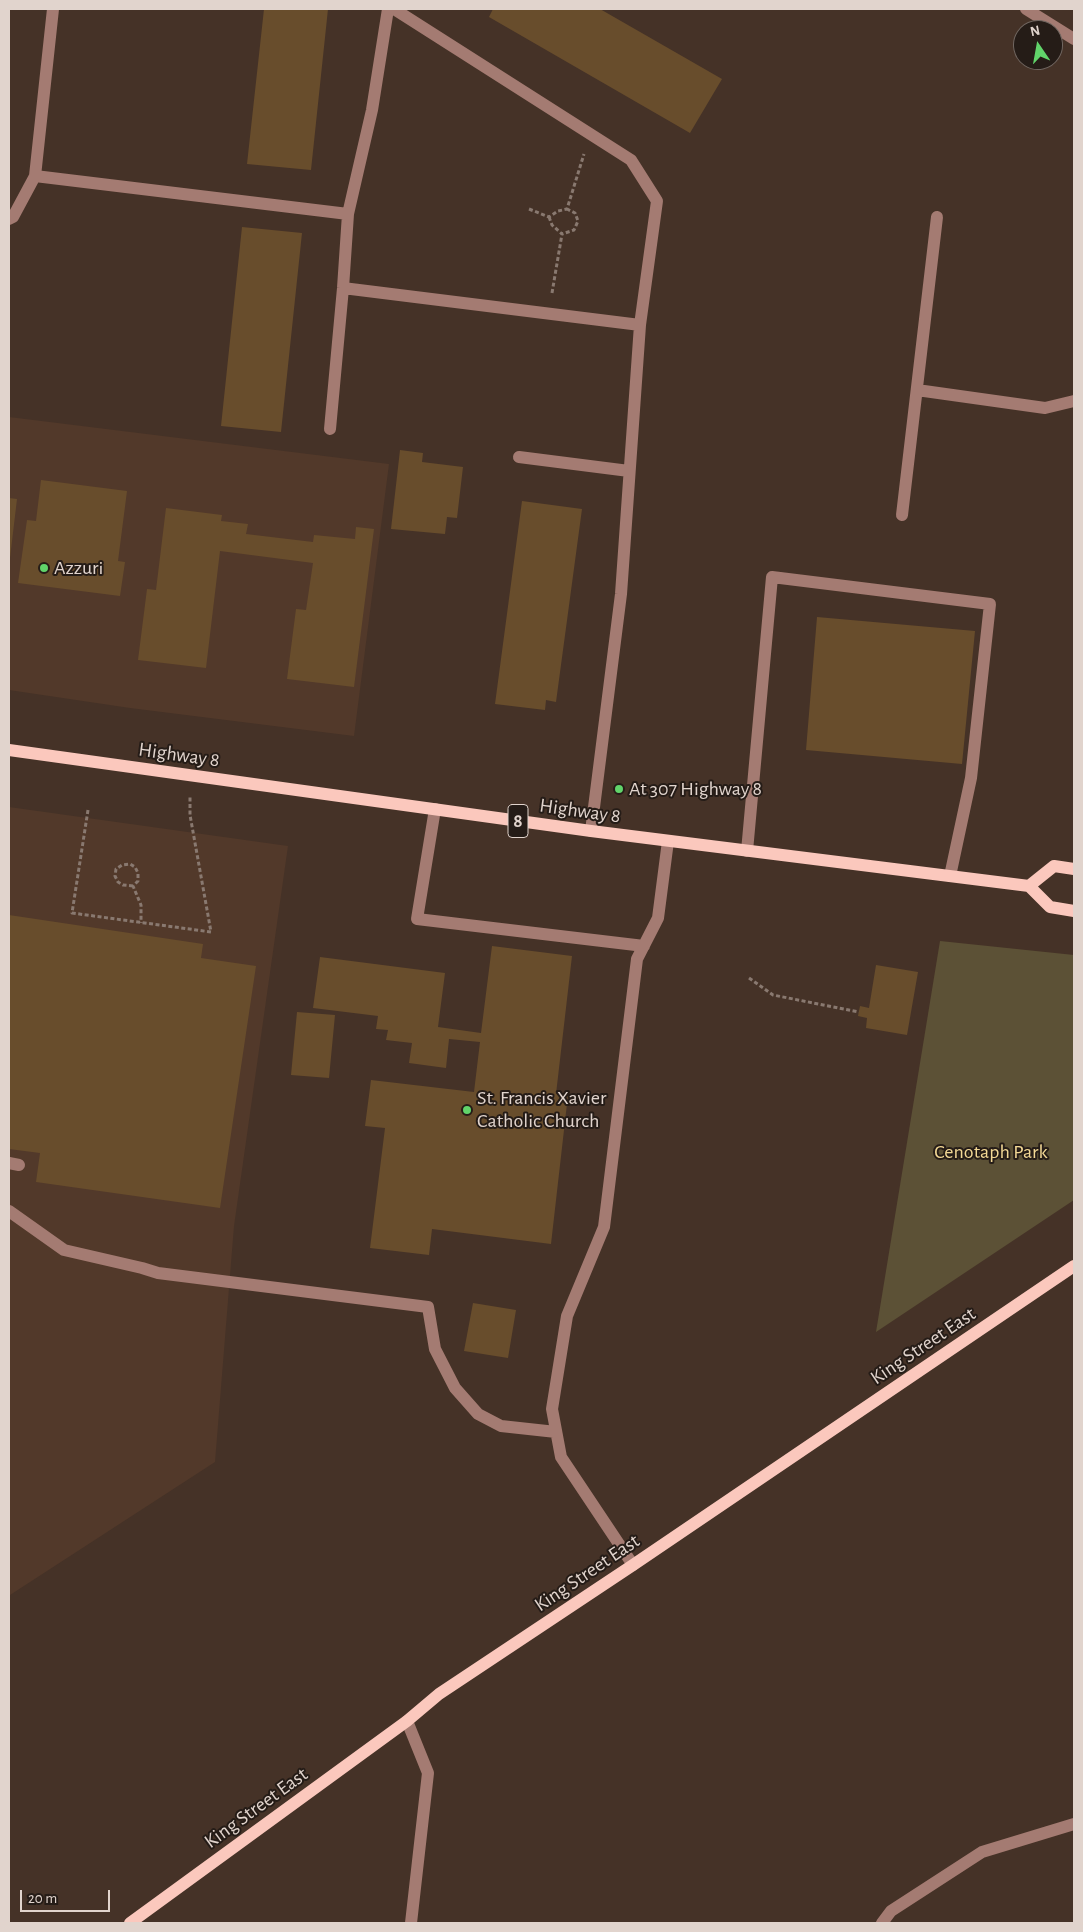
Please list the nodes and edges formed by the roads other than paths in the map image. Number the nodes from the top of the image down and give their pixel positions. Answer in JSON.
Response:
{"nodes":[{"id":1,"x":53,"y":9,"type":"edge"},
{"id":2,"x":388,"y":9,"type":"edge"},
{"id":3,"x":394,"y":9,"type":"edge"},
{"id":4,"x":1026,"y":9,"type":"edge"},
{"id":5,"x":1074,"y":39,"type":"edge"},
{"id":6,"x":35,"y":176,"type":"junction"},
{"id":7,"x":348,"y":214,"type":"junction"},
{"id":8,"x":937,"y":217,"type":"dead end"},
{"id":9,"x":9,"y":219,"type":"edge"},
{"id":10,"x":343,"y":288,"type":"junction"},
{"id":11,"x":640,"y":324,"type":"junction"},
{"id":12,"x":917,"y":390,"type":"junction"},
{"id":13,"x":1074,"y":401,"type":"edge"},
{"id":14,"x":330,"y":428,"type":"dead end"},
{"id":15,"x":519,"y":457,"type":"dead end"},
{"id":16,"x":630,"y":471,"type":"junction"},
{"id":17,"x":902,"y":515,"type":"dead end"},
{"id":18,"x":9,"y":750,"type":"edge"},
{"id":19,"x":435,"y":809,"type":"junction"},
{"id":20,"x":591,"y":832,"type":"junction"},
{"id":21,"x":668,"y":841,"type":"junction"},
{"id":22,"x":747,"y":851,"type":"junction"},
{"id":23,"x":1074,"y":869,"type":"edge"},
{"id":24,"x":950,"y":876,"type":"junction"},
{"id":25,"x":1029,"y":886,"type":"junction"},
{"id":26,"x":1074,"y":910,"type":"edge"},
{"id":27,"x":644,"y":946,"type":"junction"},
{"id":28,"x":9,"y":1212,"type":"edge"},
{"id":29,"x":1074,"y":1266,"type":"edge"},
{"id":30,"x":556,"y":1432,"type":"junction"},
{"id":31,"x":633,"y":1565,"type":"junction"},
{"id":32,"x":407,"y":1721,"type":"junction"},
{"id":33,"x":1074,"y":1824,"type":"edge"},
{"id":34,"x":130,"y":1923,"type":"edge"},
{"id":35,"x":411,"y":1923,"type":"edge"},
{"id":36,"x":882,"y":1923,"type":"edge"}],
"edges":[{"from":1,"to":6,"type":"street"},
{"from":2,"to":7,"type":"street"},
{"from":3,"to":11,"type":"street"},
{"from":4,"to":5,"type":"street"},
{"from":6,"to":7,"type":"street"},
{"from":6,"to":9,"type":"street"},
{"from":7,"to":10,"type":"street"},
{"from":8,"to":12,"type":"street"},
{"from":10,"to":11,"type":"street"},
{"from":10,"to":14,"type":"street"},
{"from":11,"to":16,"type":"street"},
{"from":12,"to":13,"type":"street"},
{"from":12,"to":17,"type":"street"},
{"from":15,"to":16,"type":"street"},
{"from":16,"to":20,"type":"street"},
{"from":18,"to":19,"type":"main road","name":"Highway 8","number":"8"},
{"from":19,"to":20,"type":"main road","name":"Highway 8","number":"8"},
{"from":19,"to":27,"type":"street"},
{"from":20,"to":21,"type":"main road","name":"Highway 8","number":"8"},
{"from":21,"to":22,"type":"main road","name":"Highway 8","number":"8"},
{"from":21,"to":27,"type":"street"},
{"from":22,"to":24,"type":"main road","name":"Highway 8","number":"8"},
{"from":22,"to":24,"type":"street"},
{"from":23,"to":25,"type":"main road"},
{"from":24,"to":25,"type":"main road","name":"Highway 8","number":"8"},
{"from":25,"to":26,"type":"main road"},
{"from":27,"to":30,"type":"street"},
{"from":28,"to":30,"type":"street"},
{"from":29,"to":31,"type":"main road","name":"King Street East"},
{"from":30,"to":31,"type":"street"},
{"from":31,"to":32,"type":"main road","name":"King Street East"},
{"from":32,"to":34,"type":"main road","name":"King Street East"},
{"from":32,"to":35,"type":"street"},
{"from":33,"to":36,"type":"street"}]}
